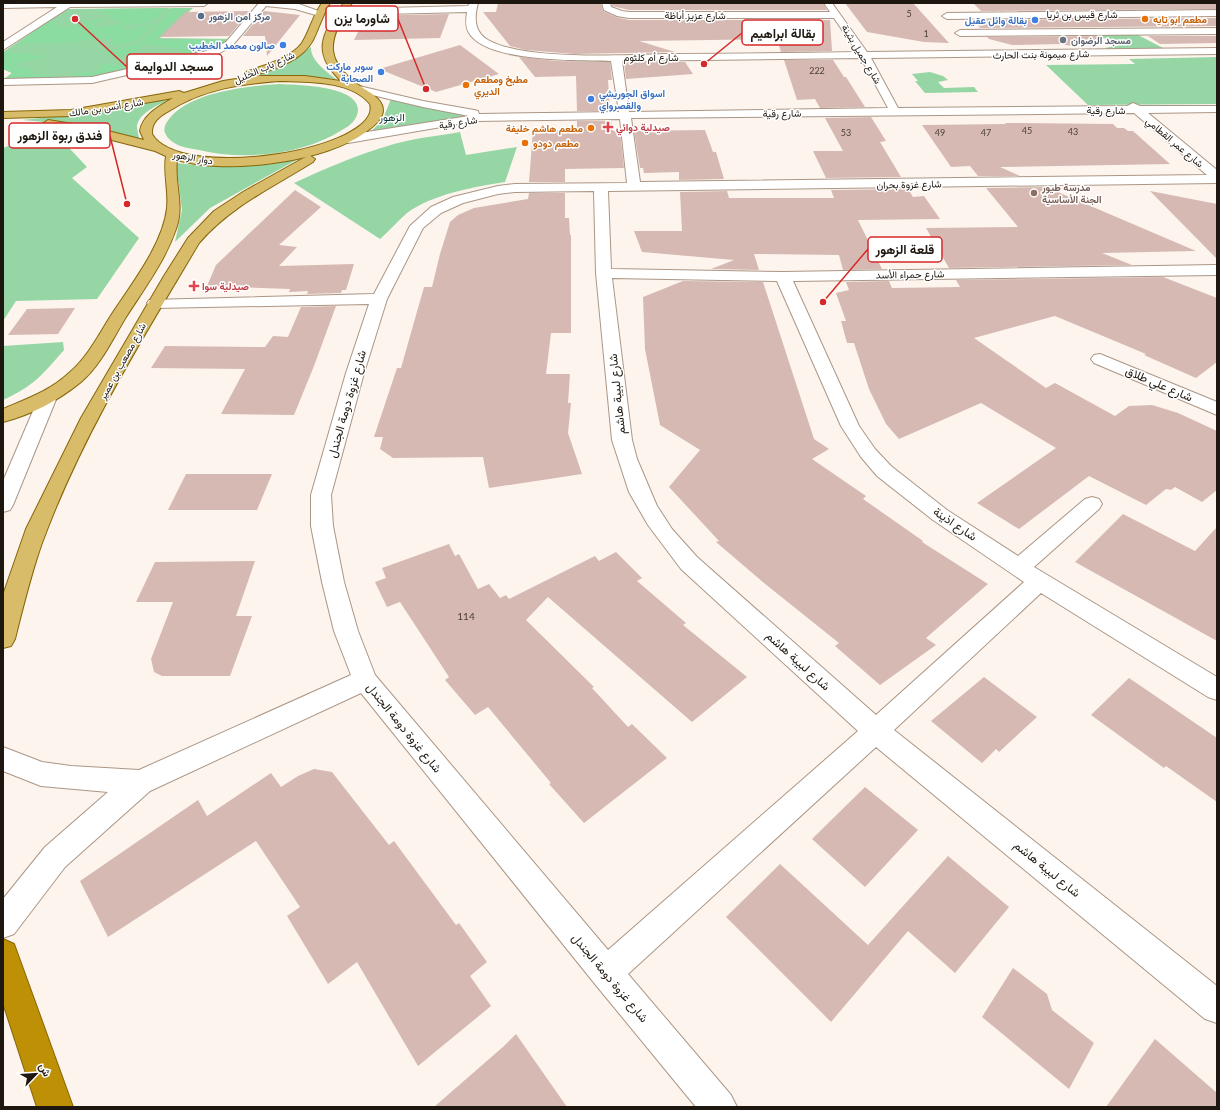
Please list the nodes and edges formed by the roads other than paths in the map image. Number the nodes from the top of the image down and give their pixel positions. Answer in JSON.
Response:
{"nodes":[{"id":1,"x":173,"y":3,"type":"edge"},
{"id":2,"x":204,"y":3,"type":"edge"},
{"id":3,"x":264,"y":3,"type":"edge"},
{"id":4,"x":326,"y":3,"type":"edge"},
{"id":5,"x":348,"y":3,"type":"edge"},
{"id":6,"x":606,"y":3,"type":"edge"},
{"id":7,"x":828,"y":3,"type":"edge"},
{"id":8,"x":3,"y":4,"type":"edge"},
{"id":9,"x":67,"y":5,"type":"junction"},
{"id":10,"x":473,"y":6,"type":"edge"},
{"id":11,"x":939,"y":7,"type":"dead end"},
{"id":12,"x":1052,"y":7,"type":"dead end"},
{"id":13,"x":341,"y":12,"type":"junction"},
{"id":14,"x":319,"y":13,"type":"junction"},
{"id":15,"x":1217,"y":13,"type":"edge"},
{"id":16,"x":1060,"y":14,"type":"junction"},
{"id":17,"x":837,"y":15,"type":"junction"},
{"id":18,"x":947,"y":16,"type":"junction"},
{"id":19,"x":1217,"y":31,"type":"edge"},
{"id":20,"x":22,"y":33,"type":"junction"},
{"id":21,"x":960,"y":33,"type":"junction"},
{"id":22,"x":3,"y":34,"type":"edge"},
{"id":23,"x":3,"y":47,"type":"edge"},
{"id":24,"x":1217,"y":51,"type":"edge"},
{"id":25,"x":864,"y":55,"type":"junction"},
{"id":26,"x":977,"y":55,"type":"junction"},
{"id":27,"x":616,"y":58,"type":"junction"},
{"id":28,"x":3,"y":82,"type":"edge"},
{"id":29,"x":221,"y":86,"type":"junction"},
{"id":30,"x":356,"y":88,"type":"junction"},
{"id":31,"x":207,"y":89,"type":"junction"},
{"id":32,"x":1217,"y":105,"type":"edge"},
{"id":33,"x":893,"y":107,"type":"junction"},
{"id":34,"x":1134,"y":108,"type":"junction"},
{"id":35,"x":1217,"y":109,"type":"edge"},
{"id":36,"x":625,"y":113,"type":"junction"},
{"id":37,"x":3,"y":115,"type":"edge"},
{"id":38,"x":3,"y":124,"type":"edge"},
{"id":39,"x":348,"y":139,"type":"junction"},
{"id":40,"x":156,"y":147,"type":"junction"},
{"id":41,"x":327,"y":148,"type":"junction"},
{"id":42,"x":172,"y":155,"type":"junction"},
{"id":43,"x":1217,"y":178,"type":"edge"},
{"id":44,"x":601,"y":187,"type":"junction"},
{"id":45,"x":634,"y":187,"type":"junction"},
{"id":46,"x":1217,"y":270,"type":"edge"},
{"id":47,"x":604,"y":273,"type":"junction"},
{"id":48,"x":783,"y":277,"type":"junction"},
{"id":49,"x":379,"y":299,"type":"junction"},
{"id":50,"x":155,"y":303,"type":"junction"},
{"id":51,"x":1100,"y":359,"type":"dead end"},
{"id":52,"x":48,"y":397,"type":"junction"},
{"id":53,"x":1217,"y":409,"type":"edge"},
{"id":54,"x":3,"y":416,"type":"edge"},
{"id":55,"x":1092,"y":504,"type":"dead end"},
{"id":56,"x":3,"y":505,"type":"edge"},
{"id":57,"x":1029,"y":574,"type":"junction"},
{"id":58,"x":3,"y":639,"type":"edge"},
{"id":59,"x":364,"y":680,"type":"junction"},
{"id":60,"x":1217,"y":690,"type":"edge"},
{"id":61,"x":876,"y":731,"type":"junction"},
{"id":62,"x":3,"y":759,"type":"edge"},
{"id":63,"x":140,"y":782,"type":"junction"},
{"id":64,"x":3,"y":923,"type":"edge"},
{"id":65,"x":3,"y":955,"type":"edge"},
{"id":66,"x":606,"y":973,"type":"junction"},
{"id":67,"x":1217,"y":1007,"type":"edge"},
{"id":68,"x":55,"y":1107,"type":"edge"},
{"id":69,"x":719,"y":1107,"type":"edge"}],
"edges":[{"from":1,"to":2,"type":"street"},
{"from":1,"to":9,"type":"street"},
{"from":3,"to":14,"type":"street"},
{"from":3,"to":28,"type":"street"},
{"from":4,"to":14,"type":"main road","name":"شارع باب الخليل"},
{"from":5,"to":13,"type":"main road"},
{"from":6,"to":17,"type":"street","name":"شارع عزيز أباظة"},
{"from":7,"to":17,"type":"street","name":"شارع جميل بثينة"},
{"from":8,"to":9,"type":"street"},
{"from":9,"to":20,"type":"street"},
{"from":10,"to":13,"type":"street"},
{"from":10,"to":27,"type":"street","name":"شارع أم كلثوم"},
{"from":11,"to":18,"type":"street"},
{"from":12,"to":16,"type":"street"},
{"from":13,"to":30,"type":"main road"},
{"from":14,"to":29,"type":"main road","name":"شارع باب الخليل"},
{"from":15,"to":16,"type":"street","name":"شارع قيس بن ثريا"},
{"from":16,"to":18,"type":"street","name":"شارع قيس بن ثريا"},
{"from":17,"to":25,"type":"street","name":"شارع جميل بثينة"},
{"from":18,"to":21,"type":"street"},
{"from":19,"to":21,"type":"street"},
{"from":20,"to":22,"type":"street"},
{"from":20,"to":23,"type":"street"},
{"from":21,"to":26,"type":"street"},
{"from":24,"to":26,"type":"street","name":"شارع ميمونة بنت الحارث"},
{"from":25,"to":26,"type":"street","name":"شارع ميمونة بنت الحارث"},
{"from":25,"to":27,"type":"street","name":"شارع أم كلثوم"},
{"from":25,"to":33,"type":"street","name":"شارع جميل بثينة"},
{"from":27,"to":36,"type":"street"},
{"from":29,"to":30,"type":"main road","name":"دوار الزهور"},
{"from":29,"to":31,"type":"main road","name":"دوار الزهور"},
{"from":30,"to":36,"type":"street","name":"شارع رقية"},
{"from":30,"to":39,"type":"main road","name":"دوار الزهور"},
{"from":31,"to":37,"type":"main road","name":"شارع أنس بن مالك"},
{"from":31,"to":40,"type":"main road","name":"دوار الزهور"},
{"from":32,"to":34,"type":"street","name":"شارع رقية"},
{"from":33,"to":34,"type":"street","name":"شارع رقية"},
{"from":33,"to":36,"type":"street","name":"شارع رقية"},
{"from":34,"to":35,"type":"street","name":"شارع رقية"},
{"from":34,"to":36,"type":"street","name":"شارع رقية"},
{"from":34,"to":43,"type":"street","name":"شارع عمر القطامي"},
{"from":36,"to":39,"type":"street","name":"شارع رقية"},
{"from":36,"to":45,"type":"street"},
{"from":38,"to":40,"type":"main road","name":"شارع أنس بن مالك"},
{"from":39,"to":41,"type":"main road","name":"دوار الزهور"},
{"from":40,"to":42,"type":"main road","name":"دوار الزهور"},
{"from":41,"to":42,"type":"main road","name":"دوار الزهور"},
{"from":41,"to":50,"type":"main road","name":"شارع مصعب بن عمير"},
{"from":42,"to":52,"type":"main road"},
{"from":43,"to":45,"type":"street","name":"شارع غزوة بحران"},
{"from":44,"to":45,"type":"street","name":"شارع غزوة بحران"},
{"from":44,"to":47,"type":"street","name":"شارع لبيبة هاشم"},
{"from":44,"to":49,"type":"street","name":"شارع غزوة دومة الجندل"},
{"from":46,"to":48,"type":"street","name":"شارع حمراء الأسد"},
{"from":47,"to":48,"type":"street","name":"شارع حمراء الأسد"},
{"from":47,"to":61,"type":"street","name":"شارع لبيبة هاشم"},
{"from":48,"to":57,"type":"street","name":"شارع اذينة"},
{"from":49,"to":50,"type":"street"},
{"from":49,"to":59,"type":"street","name":"شارع غزوة دومة الجندل"},
{"from":50,"to":58,"type":"main road","name":"شارع مصعب بن عمير"},
{"from":51,"to":53,"type":"street","name":"شارع علي طلاق"},
{"from":52,"to":54,"type":"main road"},
{"from":52,"to":56,"type":"street"},
{"from":55,"to":57,"type":"street"},
{"from":57,"to":60,"type":"street","name":"شارع اذينة"},
{"from":57,"to":61,"type":"street"},
{"from":59,"to":63,"type":"street"},
{"from":59,"to":66,"type":"street","name":"شارع غزوة دومة الجندل"},
{"from":61,"to":66,"type":"street"},
{"from":61,"to":67,"type":"street","name":"شارع لبيبة هاشم"},
{"from":62,"to":63,"type":"street"},
{"from":63,"to":64,"type":"street"},
{"from":65,"to":68,"type":"highway"},
{"from":66,"to":69,"type":"street","name":"شارع غزوة دومة الجندل"}]}
